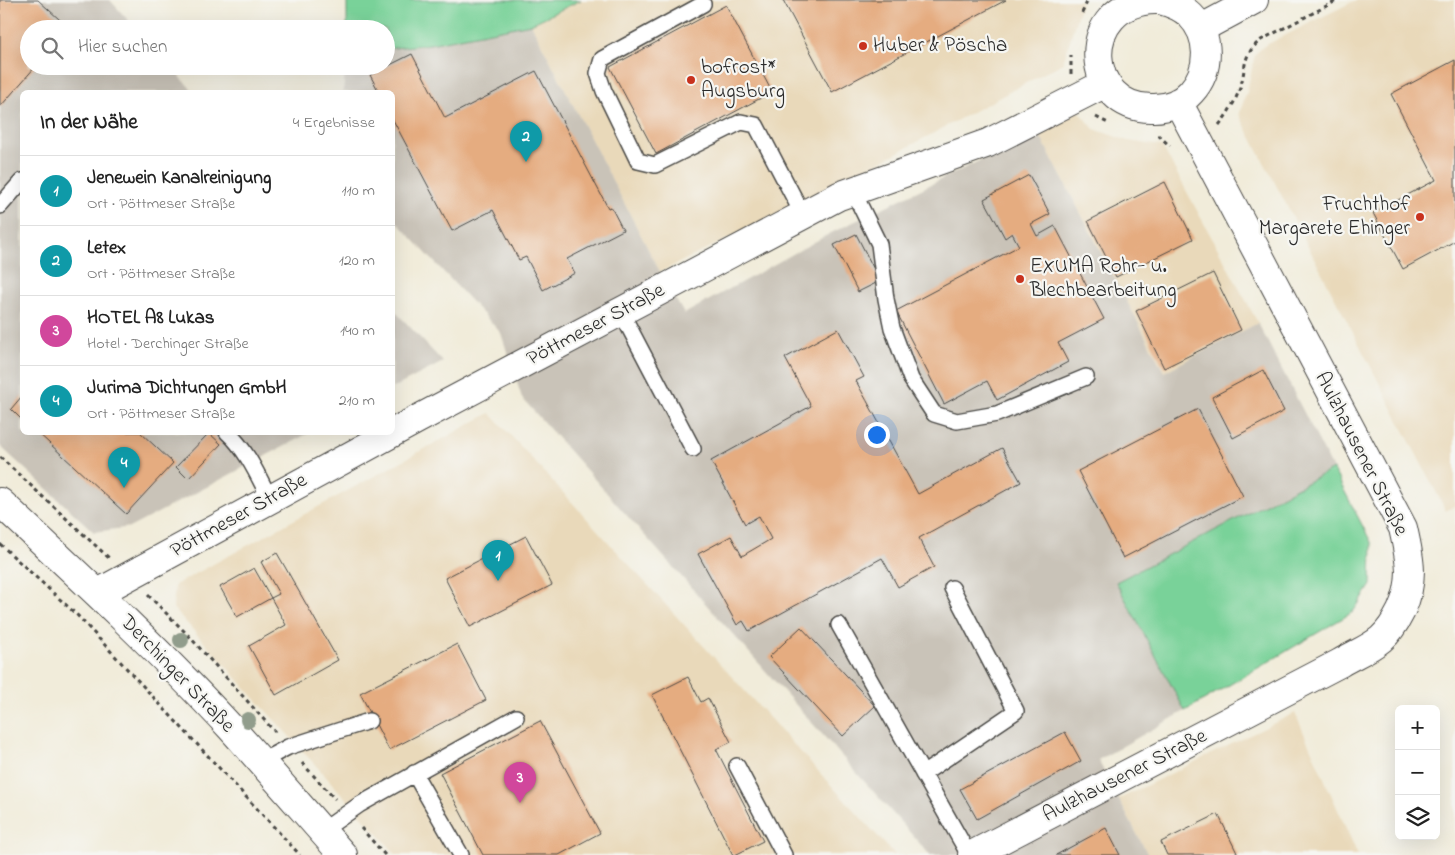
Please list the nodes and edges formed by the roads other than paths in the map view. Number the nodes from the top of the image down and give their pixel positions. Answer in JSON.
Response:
{"nodes":[{"id":1,"x":1156,"y":0,"type":"edge"},
{"id":2,"x":1160,"y":0,"type":"edge"},
{"id":3,"x":1254,"y":0,"type":"edge"},
{"id":4,"x":1125,"y":3,"type":"edge"},
{"id":5,"x":703,"y":4,"type":"dead end"},
{"id":6,"x":1200,"y":29,"type":"junction"},
{"id":7,"x":1106,"y":83,"type":"junction"},
{"id":8,"x":1178,"y":102,"type":"junction"},
{"id":9,"x":20,"y":183,"type":"edge"},
{"id":10,"x":853,"y":191,"type":"junction"},
{"id":11,"x":0,"y":206,"type":"edge"},
{"id":12,"x":803,"y":215,"type":"junction"},
{"id":13,"x":621,"y":312,"type":"junction"},
{"id":14,"x":1086,"y":377,"type":"dead end"},
{"id":15,"x":395,"y":431,"type":"edge"},
{"id":16,"x":230,"y":435,"type":"edge"},
{"id":17,"x":388,"y":435,"type":"edge"},
{"id":18,"x":693,"y":449,"type":"dead end"},
{"id":19,"x":270,"y":500,"type":"junction"},
{"id":20,"x":0,"y":502,"type":"edge"},
{"id":21,"x":952,"y":588,"type":"dead end"},
{"id":22,"x":98,"y":593,"type":"junction"},
{"id":23,"x":839,"y":626,"type":"dead end"},
{"id":24,"x":516,"y":717,"type":"dead end"},
{"id":25,"x":369,"y":721,"type":"dead end"},
{"id":26,"x":260,"y":762,"type":"junction"},
{"id":27,"x":737,"y":766,"type":"dead end"},
{"id":28,"x":414,"y":773,"type":"junction"},
{"id":29,"x":923,"y":774,"type":"junction"},
{"id":30,"x":322,"y":831,"type":"junction"},
{"id":31,"x":343,"y":855,"type":"edge"},
{"id":32,"x":461,"y":855,"type":"edge"},
{"id":33,"x":784,"y":855,"type":"edge"},
{"id":34,"x":970,"y":855,"type":"edge"}],
"edges":[{"from":1,"to":4,"type":"street"},
{"from":2,"to":6,"type":"street"},
{"from":3,"to":6,"type":"street"},
{"from":4,"to":7,"type":"street"},
{"from":5,"to":12,"type":"lane"},
{"from":6,"to":8,"type":"street"},
{"from":7,"to":8,"type":"street"},
{"from":7,"to":10,"type":"street","name":"Pöttmeser Straße"},
{"from":8,"to":34,"type":"street","name":"Aulzhausener Straße"},
{"from":9,"to":11,"type":"lane"},
{"from":10,"to":12,"type":"street","name":"Pöttmeser Straße"},
{"from":10,"to":14,"type":"lane"},
{"from":12,"to":13,"type":"street","name":"Pöttmeser Straße"},
{"from":13,"to":15,"type":"street","name":"Pöttmeser Straße"},
{"from":13,"to":18,"type":"lane"},
{"from":16,"to":19,"type":"lane"},
{"from":17,"to":19,"type":"street","name":"Pöttmeser Straße"},
{"from":19,"to":22,"type":"street","name":"Pöttmeser Straße"},
{"from":20,"to":22,"type":"street","name":"Derchinger Straße"},
{"from":21,"to":29,"type":"lane"},
{"from":22,"to":26,"type":"street","name":"Derchinger Straße"},
{"from":23,"to":29,"type":"lane"},
{"from":24,"to":28,"type":"lane"},
{"from":25,"to":26,"type":"lane"},
{"from":26,"to":30,"type":"street","name":"Derchinger Straße"},
{"from":27,"to":33,"type":"lane"},
{"from":28,"to":30,"type":"lane"},
{"from":28,"to":32,"type":"lane"},
{"from":29,"to":34,"type":"lane"},
{"from":30,"to":31,"type":"street","name":"Derchinger Straße"}]}
